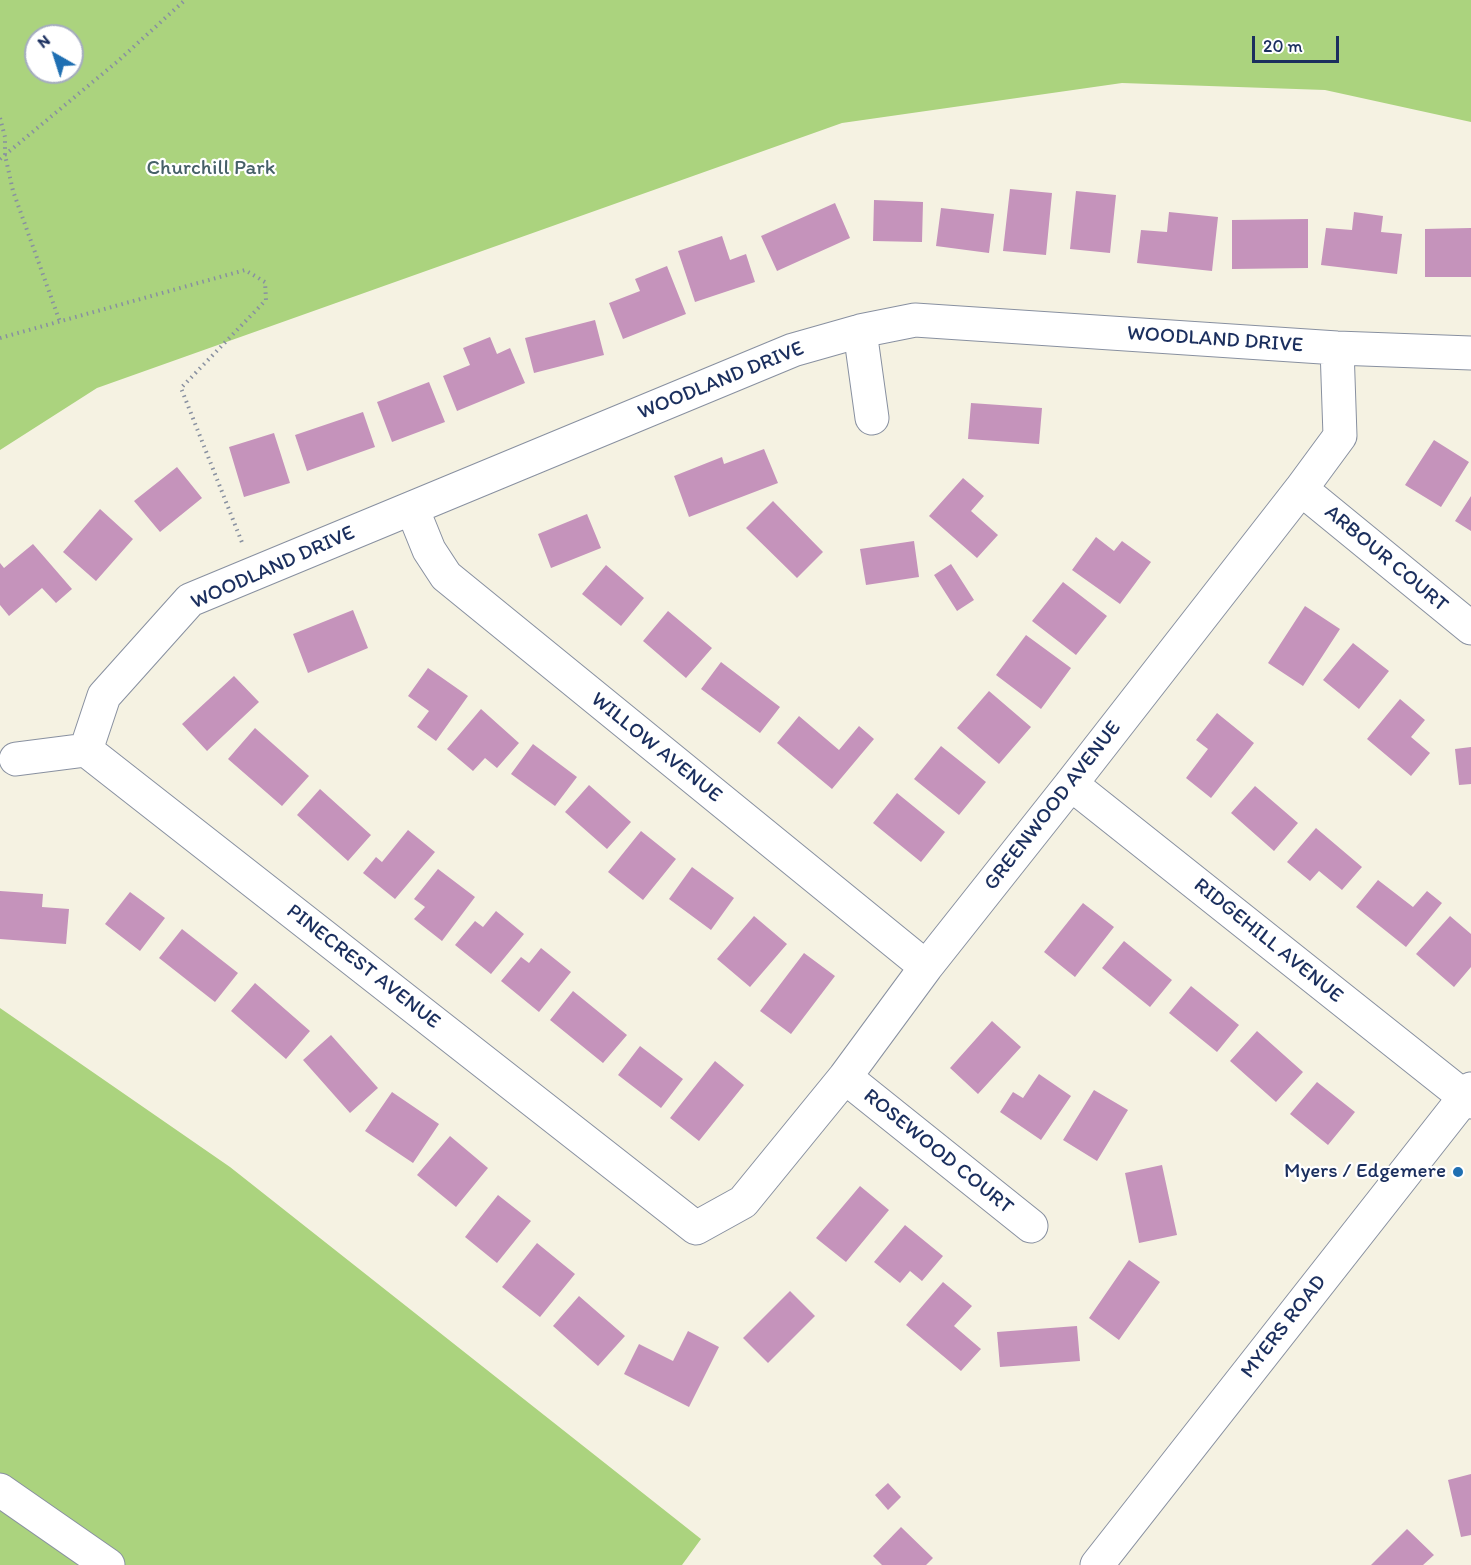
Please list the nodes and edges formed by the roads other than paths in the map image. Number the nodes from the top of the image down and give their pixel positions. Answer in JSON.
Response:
{"nodes":[{"id":1,"x":860,"y":331,"type":"junction"},
{"id":2,"x":1337,"y":348,"type":"junction"},
{"id":3,"x":1471,"y":353,"type":"edge"},
{"id":4,"x":872,"y":418,"type":"dead end"},
{"id":5,"x":1301,"y":489,"type":"junction"},
{"id":6,"x":412,"y":508,"type":"junction"},
{"id":7,"x":1471,"y":628,"type":"edge"},
{"id":8,"x":86,"y":750,"type":"junction"},
{"id":9,"x":16,"y":759,"type":"dead end"},
{"id":10,"x":1071,"y":784,"type":"junction"},
{"id":11,"x":926,"y":967,"type":"junction"},
{"id":12,"x":844,"y":1077,"type":"junction"},
{"id":13,"x":1469,"y":1096,"type":"edge"},
{"id":14,"x":1031,"y":1226,"type":"dead end"},
{"id":15,"x":696,"y":1228,"type":"joint"},
{"id":16,"x":0,"y":1490,"type":"edge"},
{"id":17,"x":108,"y":1565,"type":"edge"},
{"id":18,"x":1098,"y":1565,"type":"edge"}],
"edges":[{"from":1,"to":2,"type":"street","name":"WOODLAND DRIVE"},
{"from":1,"to":4,"type":"street"},
{"from":1,"to":6,"type":"street","name":"WOODLAND DRIVE"},
{"from":2,"to":3,"type":"street","name":"WOODLAND DRIVE"},
{"from":2,"to":5,"type":"street","name":"GREENWOOD AVENUE"},
{"from":5,"to":7,"type":"street","name":"ARBOUR COURT"},
{"from":5,"to":10,"type":"street","name":"GREENWOOD AVENUE"},
{"from":6,"to":8,"type":"street","name":"WOODLAND DRIVE"},
{"from":6,"to":11,"type":"street","name":"WILLOW AVENUE"},
{"from":8,"to":9,"type":"street"},
{"from":8,"to":15,"type":"street","name":"PINECREST AVENUE"},
{"from":10,"to":11,"type":"street","name":"GREENWOOD AVENUE"},
{"from":10,"to":13,"type":"street","name":"RIDGEHILL AVENUE"},
{"from":11,"to":12,"type":"street","name":"GREENWOOD AVENUE"},
{"from":12,"to":14,"type":"street","name":"ROSEWOOD COURT"},
{"from":12,"to":15,"type":"street","name":"GREENWOOD AVENUE"},
{"from":13,"to":18,"type":"street","name":"MYERS ROAD"},
{"from":16,"to":17,"type":"street"}]}
